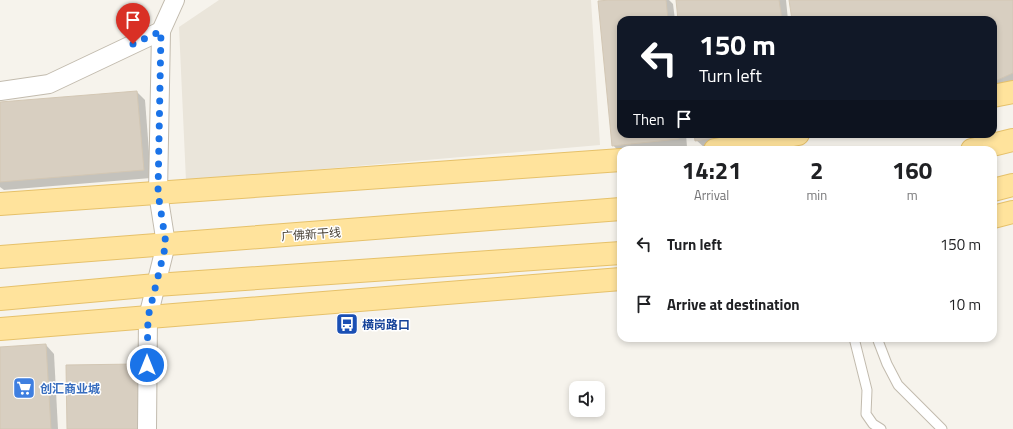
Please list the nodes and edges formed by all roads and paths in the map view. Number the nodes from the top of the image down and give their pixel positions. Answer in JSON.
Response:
{"nodes":[{"id":1,"x":175,"y":0,"type":"edge"},
{"id":2,"x":161,"y":31,"type":"junction"},
{"id":3,"x":0,"y":91,"type":"edge"},
{"id":4,"x":1013,"y":92,"type":"edge"},
{"id":5,"x":997,"y":95,"type":"edge"},
{"id":6,"x":777,"y":138,"type":"edge"},
{"id":7,"x":1013,"y":140,"type":"edge"},
{"id":8,"x":736,"y":146,"type":"edge"},
{"id":9,"x":988,"y":146,"type":"edge"},
{"id":10,"x":617,"y":160,"type":"edge"},
{"id":11,"x":1013,"y":185,"type":"edge"},
{"id":12,"x":997,"y":189,"type":"edge"},
{"id":13,"x":158,"y":193,"type":"junction"},
{"id":14,"x":0,"y":204,"type":"edge"},
{"id":15,"x":617,"y":209,"type":"edge"},
{"id":16,"x":1013,"y":212,"type":"edge"},
{"id":17,"x":997,"y":216,"type":"edge"},
{"id":18,"x":166,"y":244,"type":"junction"},
{"id":19,"x":617,"y":253,"type":"edge"},
{"id":20,"x":0,"y":257,"type":"edge"},
{"id":21,"x":617,"y":279,"type":"edge"},
{"id":22,"x":156,"y":285,"type":"junction"},
{"id":23,"x":0,"y":299,"type":"edge"},
{"id":24,"x":148,"y":317,"type":"junction"},
{"id":25,"x":0,"y":329,"type":"edge"},
{"id":26,"x":855,"y":342,"type":"edge"},
{"id":27,"x":879,"y":342,"type":"edge"},
{"id":28,"x":874,"y":427,"type":"edge"},
{"id":29,"x":147,"y":429,"type":"edge"},
{"id":30,"x":942,"y":429,"type":"edge"}],
"edges":[{"from":1,"to":2,"type":"street"},
{"from":2,"to":3,"type":"street"},
{"from":2,"to":13,"type":"street"},
{"from":4,"to":5,"type":"main road"},
{"from":6,"to":8,"type":"main road"},
{"from":7,"to":9,"type":"main road"},
{"from":10,"to":13,"type":"main road"},
{"from":11,"to":12,"type":"main road"},
{"from":13,"to":14,"type":"main road"},
{"from":13,"to":18,"type":"street"},
{"from":15,"to":18,"type":"main road","name":"广佛新干线"},
{"from":16,"to":17,"type":"main road"},
{"from":18,"to":20,"type":"main road","name":"广佛新干线"},
{"from":18,"to":22,"type":"street"},
{"from":19,"to":22,"type":"main road"},
{"from":21,"to":24,"type":"main road"},
{"from":22,"to":23,"type":"main road"},
{"from":22,"to":24,"type":"street"},
{"from":24,"to":25,"type":"main road"},
{"from":24,"to":29,"type":"street"},
{"from":26,"to":28,"type":"lane"},
{"from":27,"to":30,"type":"lane"}]}
